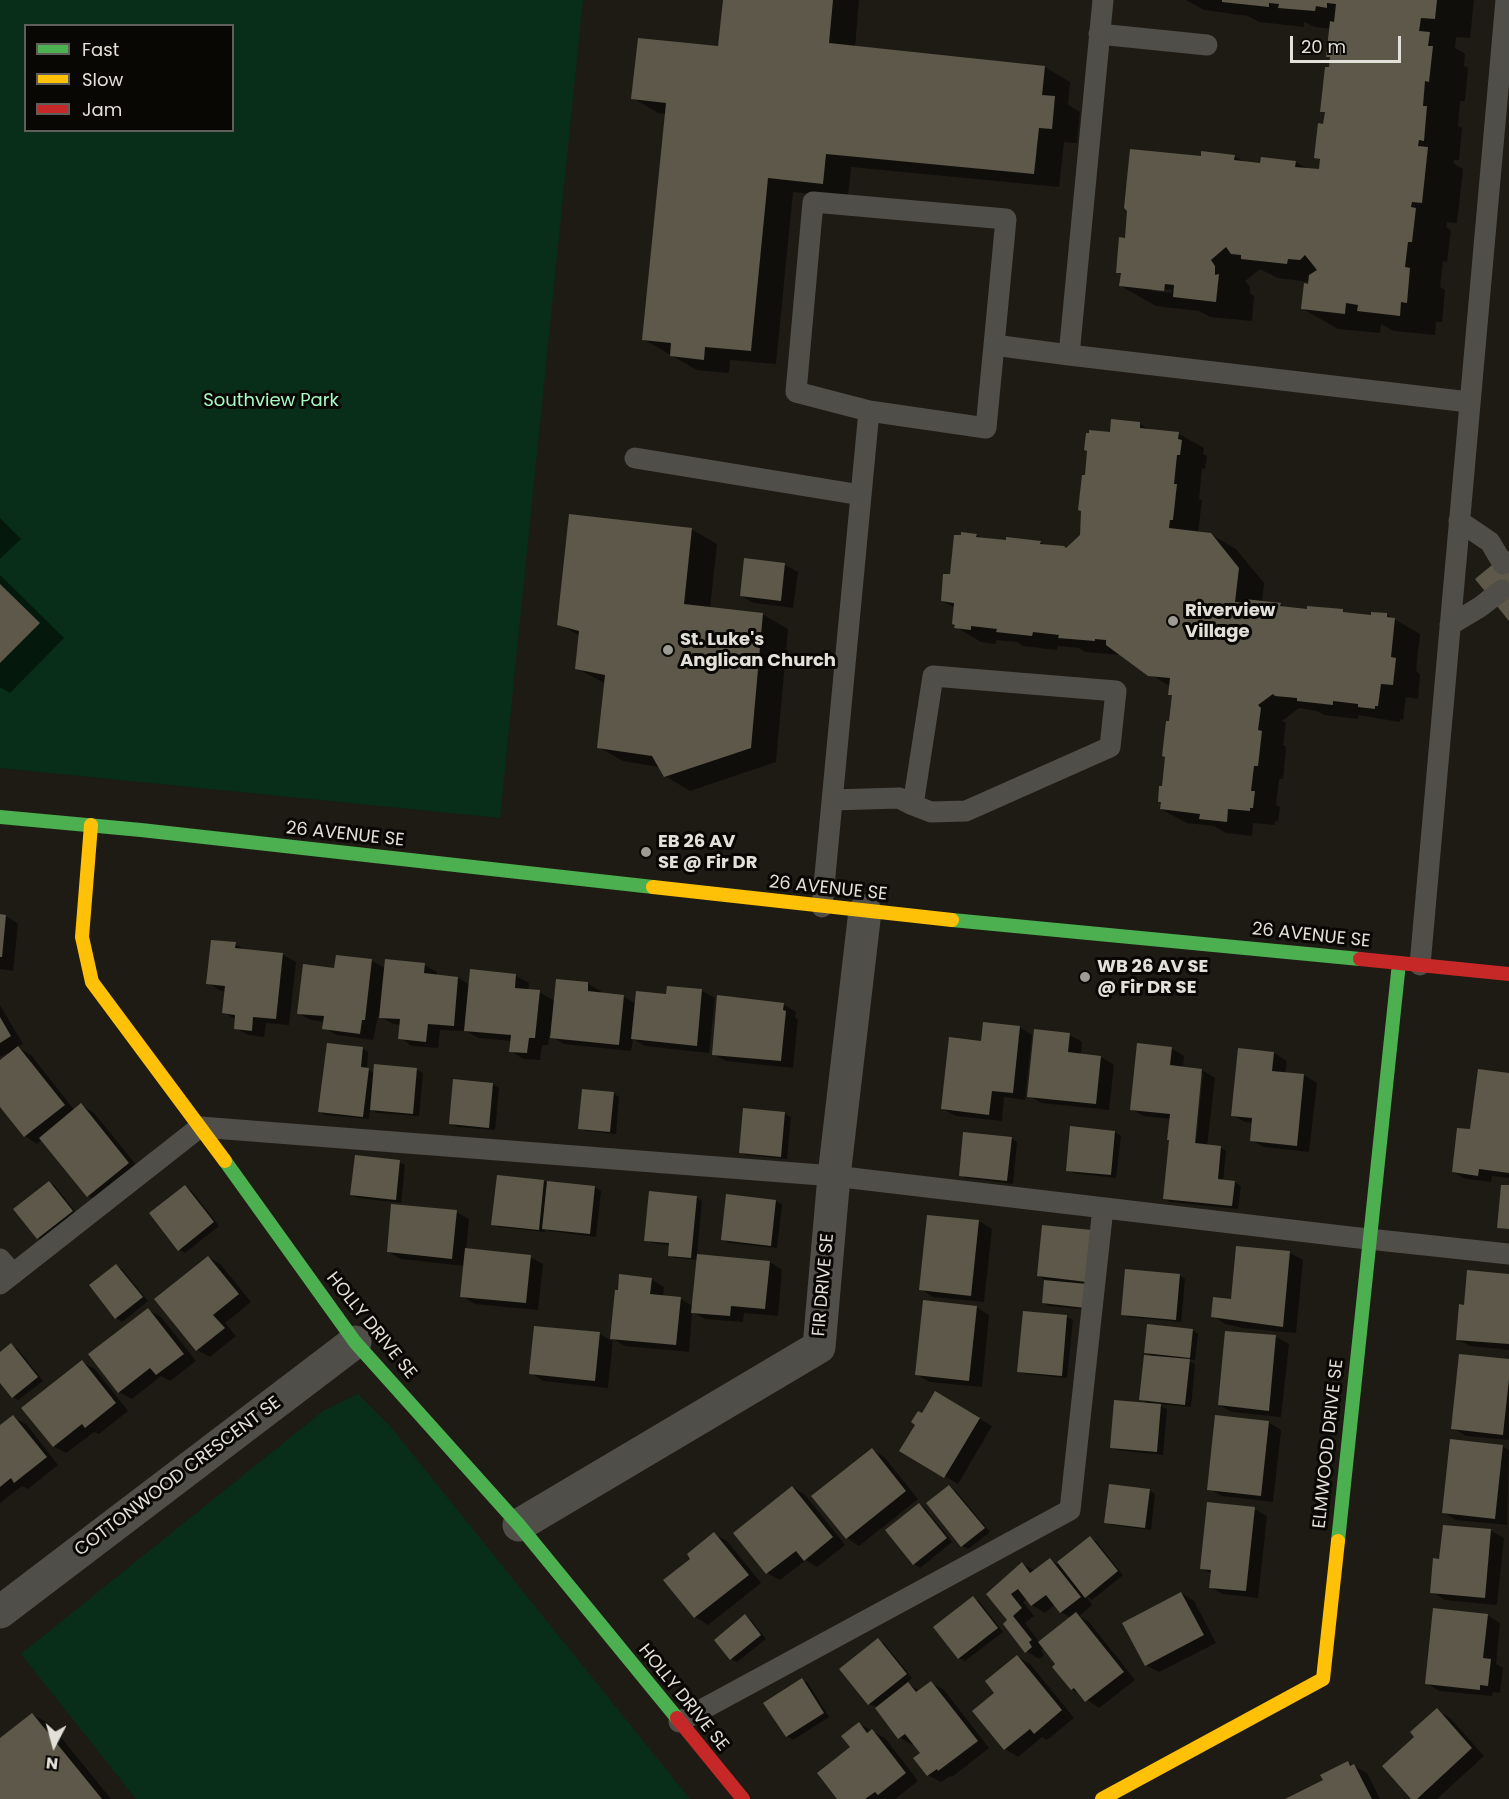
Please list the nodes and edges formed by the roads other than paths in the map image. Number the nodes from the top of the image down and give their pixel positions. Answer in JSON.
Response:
{"nodes":[{"id":1,"x":1103,"y":0,"type":"edge"},
{"id":2,"x":1506,"y":0,"type":"edge"},
{"id":3,"x":1100,"y":34,"type":"junction"},
{"id":4,"x":1207,"y":45,"type":"dead end"},
{"id":5,"x":994,"y":345,"type":"junction"},
{"id":6,"x":1069,"y":355,"type":"junction"},
{"id":7,"x":1469,"y":402,"type":"junction"},
{"id":8,"x":869,"y":411,"type":"junction"},
{"id":9,"x":635,"y":458,"type":"dead end"},
{"id":10,"x":861,"y":495,"type":"junction"},
{"id":11,"x":1459,"y":521,"type":"junction"},
{"id":12,"x":1503,"y":564,"type":"dead end"},
{"id":13,"x":1502,"y":590,"type":"dead end"},
{"id":14,"x":1450,"y":625,"type":"junction"},
{"id":15,"x":832,"y":800,"type":"junction"},
{"id":16,"x":912,"y":805,"type":"junction"},
{"id":17,"x":0,"y":817,"type":"edge"},
{"id":18,"x":92,"y":825,"type":"junction"},
{"id":19,"x":822,"y":907,"type":"junction"},
{"id":20,"x":865,"y":912,"type":"junction"},
{"id":21,"x":1409,"y":964,"type":"junction"},
{"id":22,"x":1509,"y":975,"type":"edge"},
{"id":23,"x":201,"y":1127,"type":"junction"},
{"id":24,"x":834,"y":1176,"type":"junction"},
{"id":25,"x":1103,"y":1208,"type":"junction"},
{"id":26,"x":1368,"y":1239,"type":"junction"},
{"id":27,"x":1509,"y":1254,"type":"edge"},
{"id":28,"x":4,"y":1272,"type":"edge"},
{"id":29,"x":355,"y":1342,"type":"junction"},
{"id":30,"x":519,"y":1525,"type":"junction"},
{"id":31,"x":0,"y":1612,"type":"edge"},
{"id":32,"x":679,"y":1722,"type":"junction"},
{"id":33,"x":743,"y":1799,"type":"edge"},
{"id":34,"x":1102,"y":1799,"type":"edge"}],
"edges":[{"from":1,"to":3,"type":"lane"},
{"from":2,"to":7,"type":"lane"},
{"from":3,"to":4,"type":"lane"},
{"from":3,"to":6,"type":"lane"},
{"from":5,"to":6,"type":"lane"},
{"from":5,"to":8,"type":"lane"},
{"from":5,"to":8,"type":"lane"},
{"from":6,"to":7,"type":"lane"},
{"from":7,"to":11,"type":"lane"},
{"from":8,"to":10,"type":"lane"},
{"from":9,"to":10,"type":"lane"},
{"from":10,"to":15,"type":"lane"},
{"from":11,"to":12,"type":"lane"},
{"from":11,"to":14,"type":"lane"},
{"from":13,"to":14,"type":"lane"},
{"from":14,"to":21,"type":"lane"},
{"from":15,"to":16,"type":"lane"},
{"from":15,"to":19,"type":"lane"},
{"from":16,"to":16,"type":"lane"},
{"from":17,"to":18,"type":"street","name":"26 AVENUE SE"},
{"from":18,"to":19,"type":"street","name":"26 AVENUE SE"},
{"from":18,"to":23,"type":"street","name":"HOLLY DRIVE SE"},
{"from":19,"to":20,"type":"street","name":"26 AVENUE SE"},
{"from":20,"to":21,"type":"street","name":"26 AVENUE SE"},
{"from":20,"to":24,"type":"street","name":"FIR DRIVE SE"},
{"from":21,"to":22,"type":"street","name":"26 AVENUE SE"},
{"from":21,"to":26,"type":"street","name":"ELMWOOD DRIVE SE"},
{"from":23,"to":24,"type":"lane"},
{"from":23,"to":28,"type":"lane"},
{"from":23,"to":29,"type":"street","name":"HOLLY DRIVE SE"},
{"from":24,"to":25,"type":"lane"},
{"from":24,"to":30,"type":"street","name":"FIR DRIVE SE"},
{"from":25,"to":26,"type":"lane"},
{"from":25,"to":32,"type":"lane"},
{"from":26,"to":27,"type":"lane"},
{"from":26,"to":34,"type":"street","name":"ELMWOOD DRIVE SE"},
{"from":29,"to":30,"type":"street","name":"HOLLY DRIVE SE"},
{"from":29,"to":31,"type":"street","name":"COTTONWOOD CRESCENT SE"},
{"from":30,"to":32,"type":"street","name":"HOLLY DRIVE SE"},
{"from":32,"to":33,"type":"street","name":"HOLLY DRIVE SE"}]}
